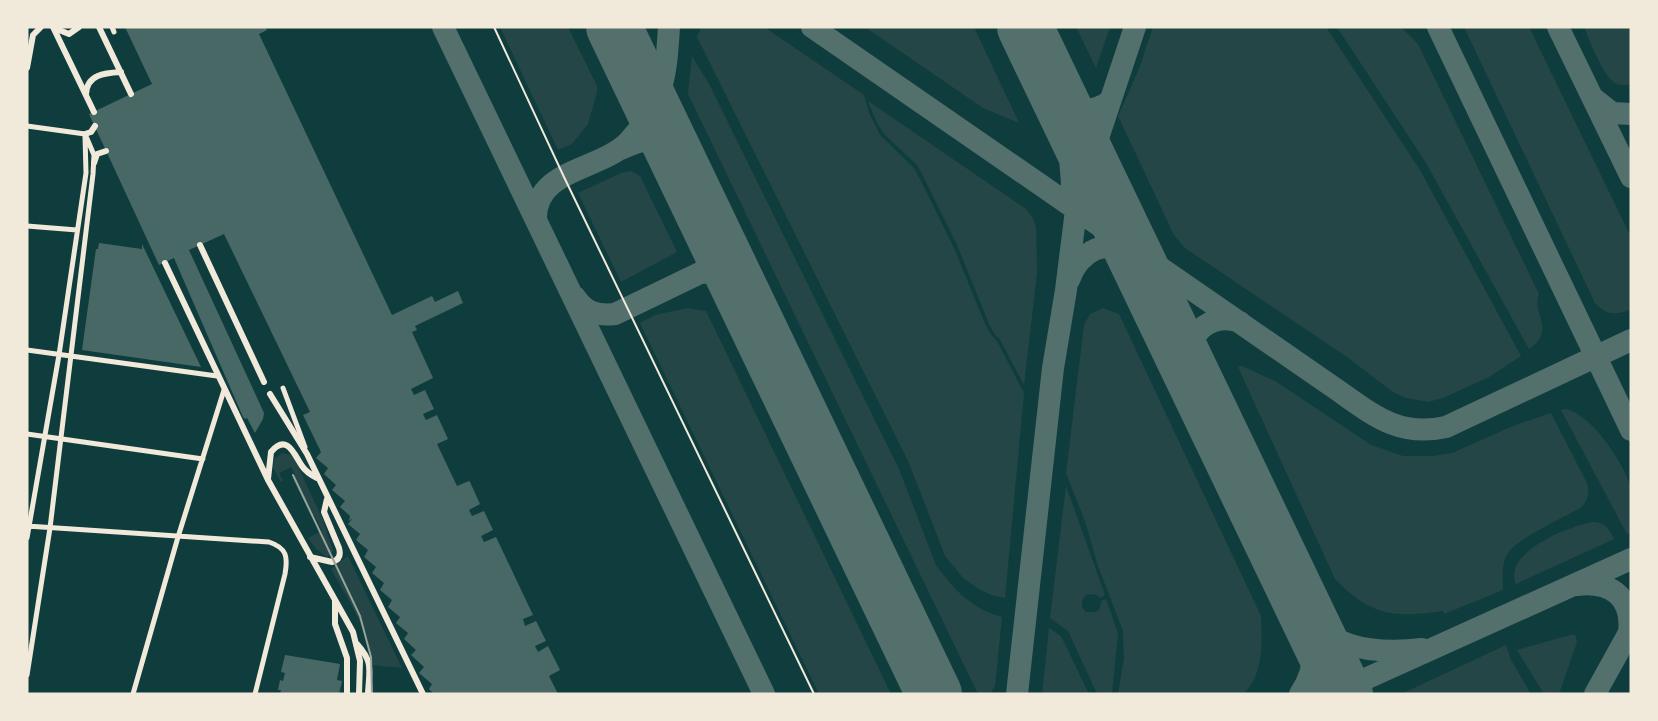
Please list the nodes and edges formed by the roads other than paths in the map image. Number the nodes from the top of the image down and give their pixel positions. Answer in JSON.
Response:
{"nodes":[{"id":1,"x":41,"y":27,"type":"edge"},
{"id":2,"x":53,"y":27,"type":"edge"},
{"id":3,"x":79,"y":27,"type":"edge"},
{"id":4,"x":99,"y":27,"type":"edge"},
{"id":5,"x":494,"y":27,"type":"edge"},
{"id":6,"x":30,"y":34,"type":"edge"},
{"id":7,"x":27,"y":68,"type":"edge"},
{"id":8,"x":121,"y":72,"type":"junction"},
{"id":9,"x":131,"y":94,"type":"dead end"},
{"id":10,"x":86,"y":95,"type":"junction"},
{"id":11,"x":94,"y":112,"type":"dead end"},
{"id":12,"x":27,"y":126,"type":"edge"},
{"id":13,"x":95,"y":126,"type":"dead end"},
{"id":14,"x":86,"y":134,"type":"junction"},
{"id":15,"x":106,"y":151,"type":"dead end"},
{"id":16,"x":94,"y":163,"type":"junction"},
{"id":17,"x":86,"y":173,"type":"junction"},
{"id":18,"x":93,"y":174,"type":"junction"},
{"id":19,"x":27,"y":226,"type":"edge"},
{"id":20,"x":77,"y":230,"type":"junction"},
{"id":21,"x":200,"y":245,"type":"dead end"},
{"id":22,"x":165,"y":263,"type":"dead end"},
{"id":23,"x":27,"y":350,"type":"edge"},
{"id":24,"x":58,"y":355,"type":"junction"},
{"id":25,"x":72,"y":357,"type":"junction"},
{"id":26,"x":218,"y":376,"type":"junction"},
{"id":27,"x":264,"y":382,"type":"dead end"},
{"id":28,"x":283,"y":388,"type":"dead end"},
{"id":29,"x":224,"y":390,"type":"junction"},
{"id":30,"x":270,"y":394,"type":"dead end"},
{"id":31,"x":27,"y":434,"type":"edge"},
{"id":32,"x":45,"y":437,"type":"junction"},
{"id":33,"x":60,"y":439,"type":"junction"},
{"id":34,"x":307,"y":454,"type":"junction"},
{"id":35,"x":203,"y":459,"type":"junction"},
{"id":36,"x":318,"y":478,"type":"junction"},
{"id":37,"x":268,"y":480,"type":"junction"},
{"id":38,"x":327,"y":499,"type":"junction"},
{"id":39,"x":28,"y":526,"type":"edge"},
{"id":40,"x":50,"y":528,"type":"junction"},
{"id":41,"x":178,"y":537,"type":"junction"},
{"id":42,"x":27,"y":538,"type":"edge"},
{"id":43,"x":310,"y":557,"type":"junction"},
{"id":44,"x":335,"y":599,"type":"junction"},
{"id":45,"x":357,"y":643,"type":"junction"},
{"id":46,"x":27,"y":675,"type":"edge"},
{"id":47,"x":133,"y":694,"type":"edge"},
{"id":48,"x":255,"y":694,"type":"edge"},
{"id":49,"x":347,"y":694,"type":"edge"},
{"id":50,"x":358,"y":694,"type":"edge"},
{"id":51,"x":368,"y":694,"type":"edge"},
{"id":52,"x":423,"y":694,"type":"edge"},
{"id":53,"x":814,"y":694,"type":"edge"}],
"edges":[{"from":1,"to":6,"type":"street"},
{"from":2,"to":3,"type":"street"},
{"from":2,"to":10,"type":"street"},
{"from":4,"to":8,"type":"street"},
{"from":5,"to":53,"type":"lane"},
{"from":6,"to":7,"type":"street"},
{"from":8,"to":9,"type":"street"},
{"from":8,"to":10,"type":"street"},
{"from":10,"to":11,"type":"street"},
{"from":12,"to":14,"type":"street"},
{"from":13,"to":14,"type":"street"},
{"from":14,"to":16,"type":"street"},
{"from":14,"to":17,"type":"street"},
{"from":15,"to":16,"type":"street"},
{"from":16,"to":18,"type":"street"},
{"from":17,"to":18,"type":"street"},
{"from":17,"to":20,"type":"street"},
{"from":18,"to":25,"type":"street"},
{"from":19,"to":20,"type":"street"},
{"from":20,"to":24,"type":"street"},
{"from":21,"to":27,"type":"street"},
{"from":22,"to":26,"type":"street"},
{"from":23,"to":24,"type":"street"},
{"from":24,"to":25,"type":"street"},
{"from":24,"to":32,"type":"street"},
{"from":25,"to":26,"type":"street"},
{"from":25,"to":33,"type":"street"},
{"from":26,"to":29,"type":"street"},
{"from":28,"to":34,"type":"street"},
{"from":29,"to":35,"type":"street"},
{"from":29,"to":37,"type":"street"},
{"from":30,"to":34,"type":"street"},
{"from":31,"to":32,"type":"street"},
{"from":32,"to":33,"type":"street"},
{"from":32,"to":39,"type":"street"},
{"from":33,"to":35,"type":"street"},
{"from":33,"to":40,"type":"street"},
{"from":34,"to":36,"type":"street"},
{"from":35,"to":41,"type":"street"},
{"from":36,"to":37,"type":"street"},
{"from":36,"to":38,"type":"street"},
{"from":37,"to":43,"type":"street"},
{"from":38,"to":43,"type":"street"},
{"from":38,"to":52,"type":"street"},
{"from":39,"to":40,"type":"street"},
{"from":39,"to":42,"type":"street"},
{"from":40,"to":41,"type":"street"},
{"from":40,"to":46,"type":"street"},
{"from":41,"to":47,"type":"street"},
{"from":41,"to":48,"type":"street"},
{"from":43,"to":44,"type":"street"},
{"from":44,"to":45,"type":"street"},
{"from":44,"to":49,"type":"street"},
{"from":45,"to":50,"type":"street"},
{"from":45,"to":51,"type":"street"}]}
